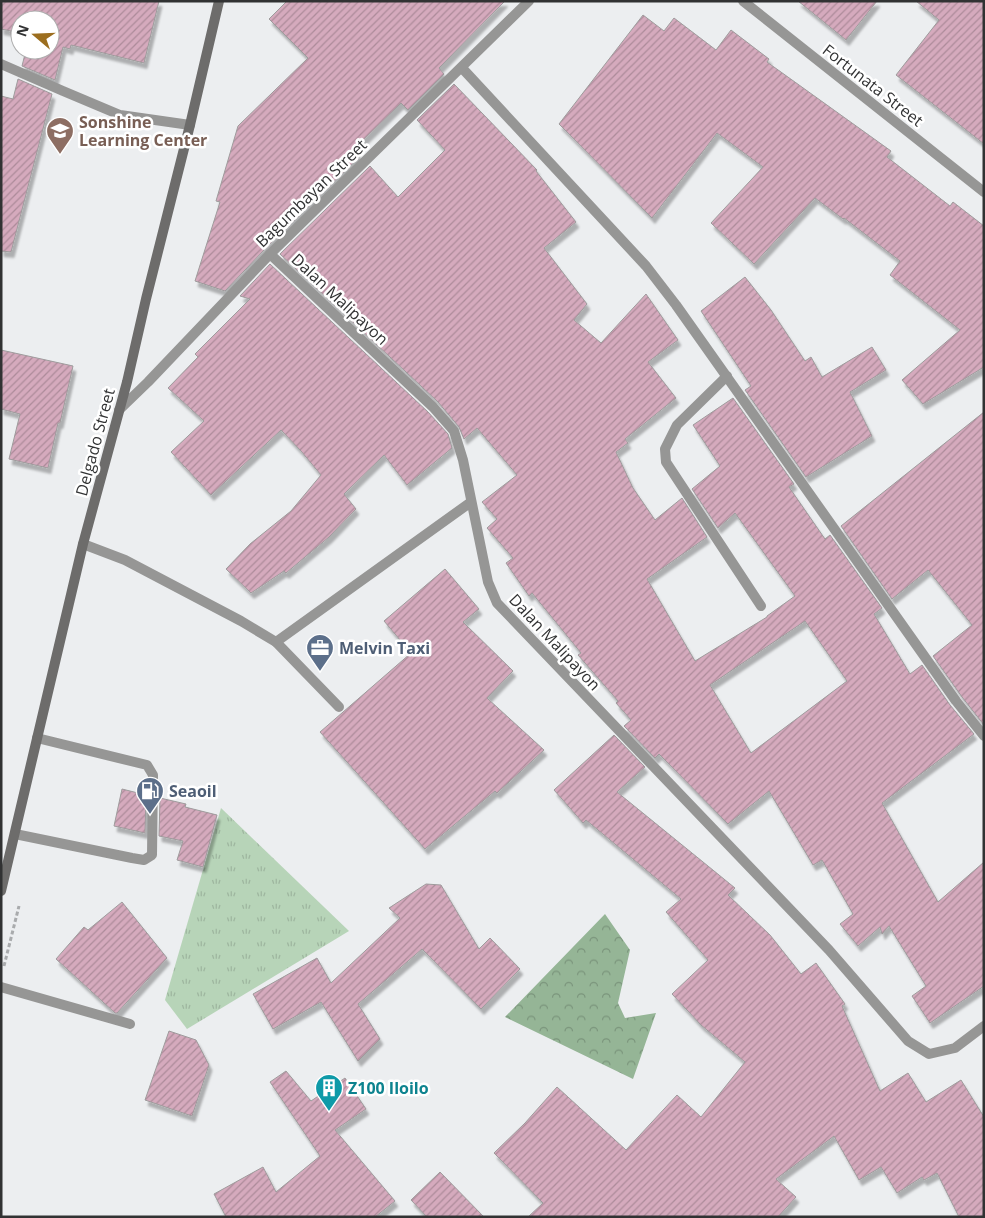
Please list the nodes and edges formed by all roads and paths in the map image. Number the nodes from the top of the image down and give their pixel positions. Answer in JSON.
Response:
{"nodes":[{"id":1,"x":219,"y":1,"type":"edge"},
{"id":2,"x":529,"y":1,"type":"edge"},
{"id":3,"x":743,"y":1,"type":"edge"},
{"id":4,"x":1,"y":64,"type":"edge"},
{"id":5,"x":462,"y":68,"type":"junction"},
{"id":6,"x":190,"y":125,"type":"junction"},
{"id":7,"x":984,"y":192,"type":"edge"},
{"id":8,"x":270,"y":254,"type":"junction"},
{"id":9,"x":726,"y":376,"type":"junction"},
{"id":10,"x":119,"y":410,"type":"junction"},
{"id":11,"x":471,"y":502,"type":"junction"},
{"id":12,"x":83,"y":544,"type":"junction"},
{"id":13,"x":762,"y":606,"type":"dead end"},
{"id":14,"x":276,"y":642,"type":"junction"},
{"id":15,"x":339,"y":707,"type":"dead end"},
{"id":16,"x":984,"y":736,"type":"edge"},
{"id":17,"x":37,"y":738,"type":"junction"},
{"id":18,"x":15,"y":834,"type":"junction"},
{"id":19,"x":1,"y":891,"type":"edge"},
{"id":20,"x":1,"y":987,"type":"edge"},
{"id":21,"x":130,"y":1024,"type":"dead end"},
{"id":22,"x":984,"y":1026,"type":"edge"}],
"edges":[{"from":1,"to":6,"type":"street","name":"Delgado Street"},
{"from":2,"to":5,"type":"street","name":"Bagumbayan Street"},
{"from":3,"to":7,"type":"street","name":"Fortunata Street"},
{"from":4,"to":6,"type":"street"},
{"from":5,"to":8,"type":"street","name":"Bagumbayan Street"},
{"from":5,"to":9,"type":"street"},
{"from":6,"to":10,"type":"street","name":"Delgado Street"},
{"from":8,"to":10,"type":"street","name":"Bagumbayan Street"},
{"from":8,"to":11,"type":"street","name":"Dalan Malipayon"},
{"from":9,"to":13,"type":"street"},
{"from":9,"to":16,"type":"street"},
{"from":10,"to":12,"type":"street","name":"Delgado Street"},
{"from":11,"to":14,"type":"street"},
{"from":11,"to":22,"type":"street","name":"Dalan Malipayon"},
{"from":12,"to":14,"type":"street"},
{"from":12,"to":17,"type":"street","name":"Delgado Street"},
{"from":14,"to":15,"type":"street"},
{"from":17,"to":18,"type":"street","name":"Delgado Street"},
{"from":17,"to":18,"type":"street"},
{"from":18,"to":19,"type":"street","name":"Delgado Street"},
{"from":20,"to":21,"type":"street"}]}
